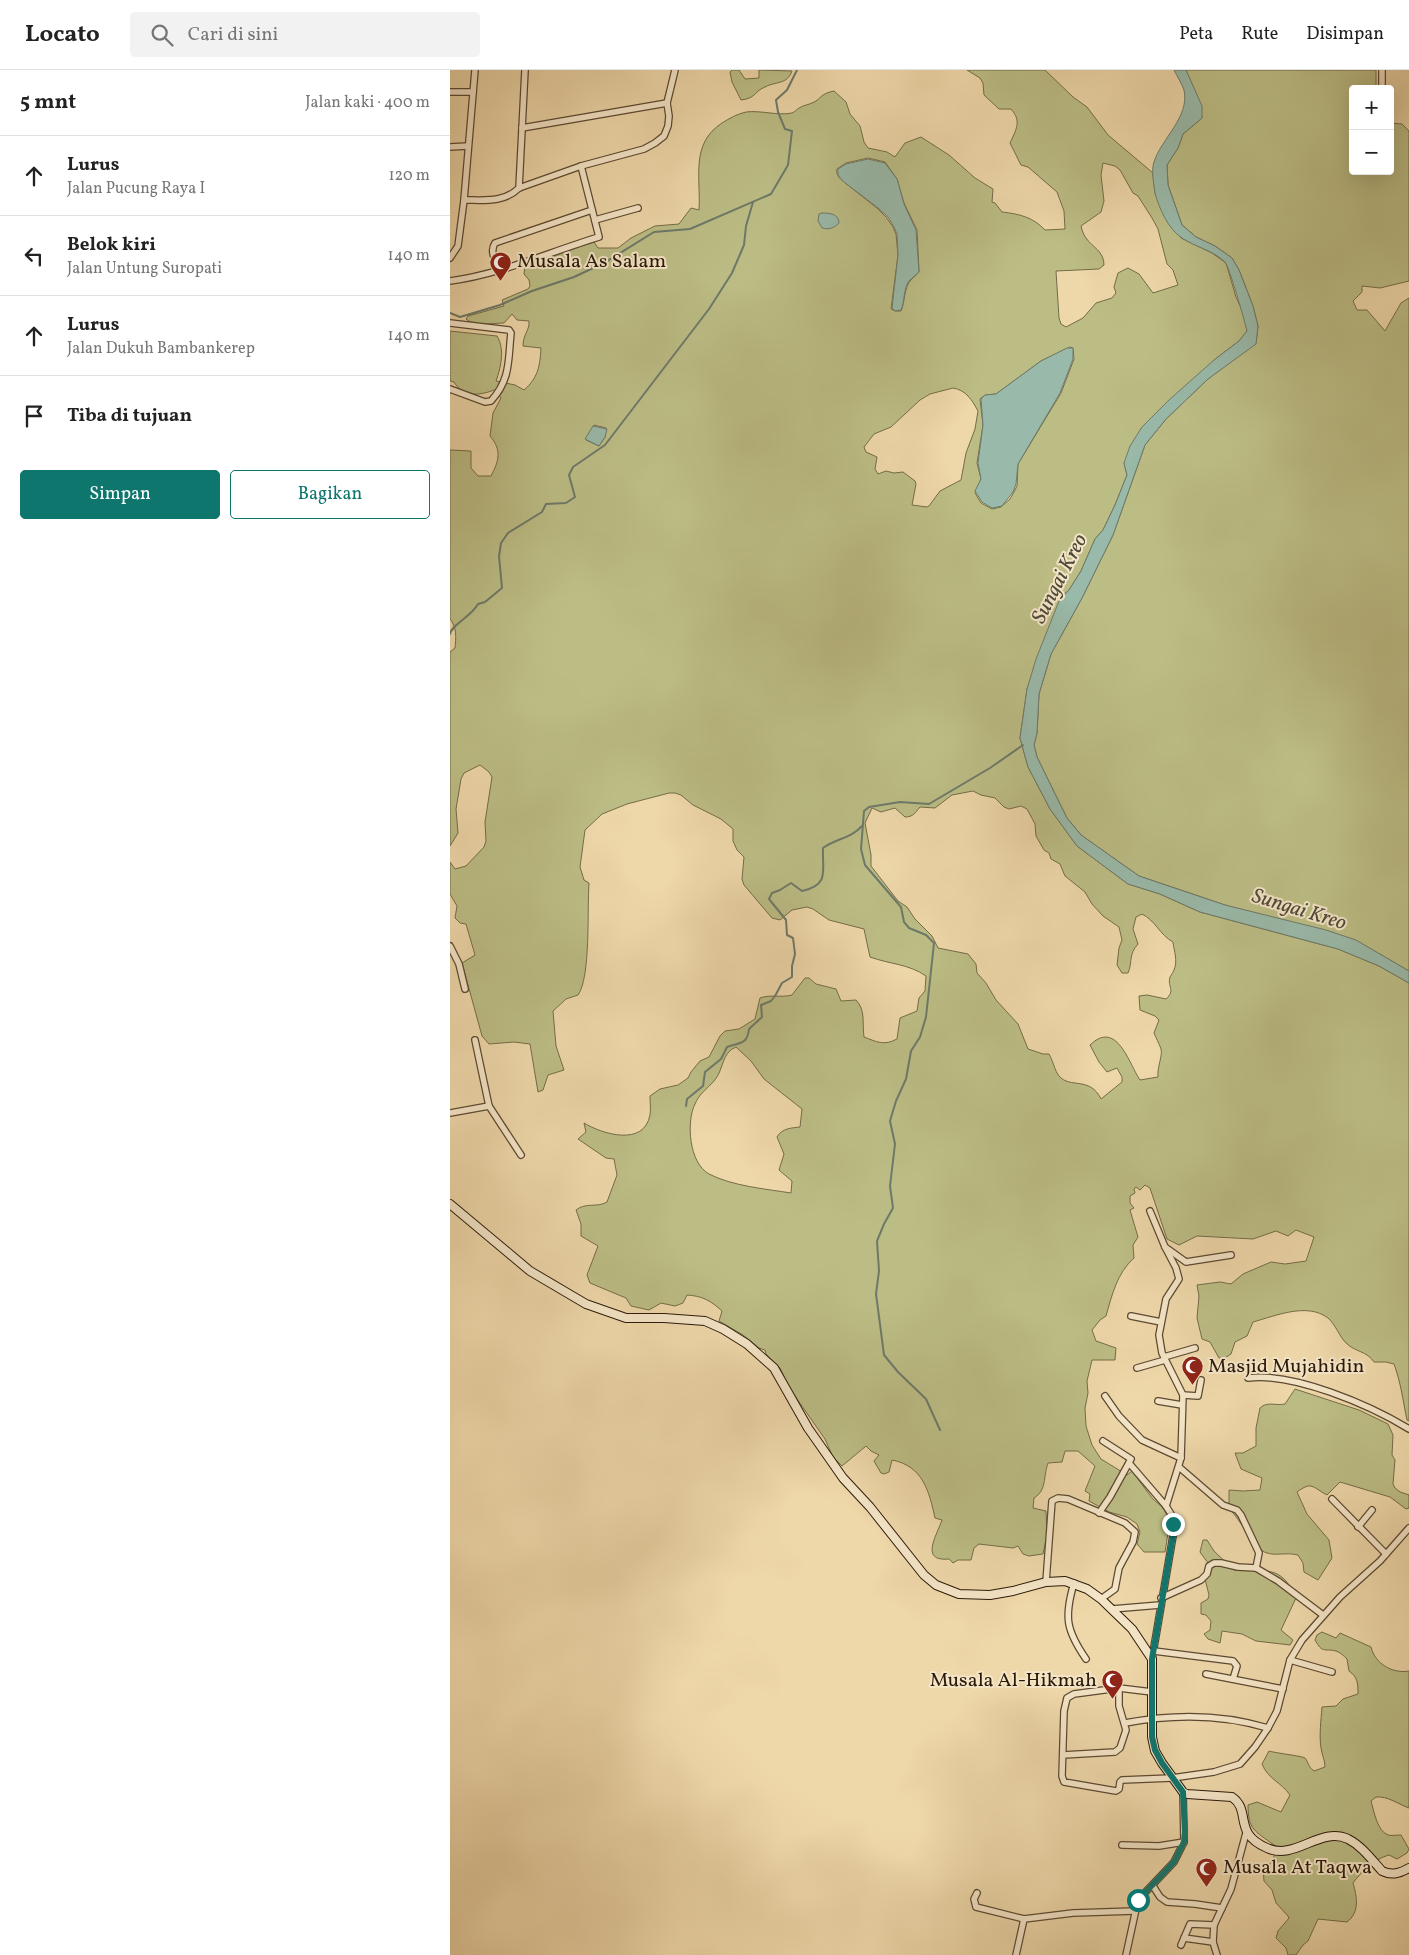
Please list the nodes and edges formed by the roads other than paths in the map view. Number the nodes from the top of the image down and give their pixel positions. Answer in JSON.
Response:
{"nodes":[{"id":1,"x":475,"y":70,"type":"edge"},
{"id":2,"x":524,"y":70,"type":"edge"},
{"id":3,"x":675,"y":70,"type":"edge"},
{"id":4,"x":1382,"y":70,"type":"edge"},
{"id":5,"x":1382,"y":85,"type":"edge"},
{"id":6,"x":450,"y":92,"type":"edge"},
{"id":7,"x":473,"y":92,"type":"junction"},
{"id":8,"x":667,"y":104,"type":"junction"},
{"id":9,"x":522,"y":128,"type":"junction"},
{"id":10,"x":468,"y":146,"type":"junction"},
{"id":11,"x":450,"y":147,"type":"edge"},
{"id":12,"x":581,"y":166,"type":"junction"},
{"id":13,"x":518,"y":188,"type":"junction"},
{"id":14,"x":464,"y":200,"type":"junction"},
{"id":15,"x":638,"y":208,"type":"dead end"},
{"id":16,"x":592,"y":210,"type":"junction"},
{"id":17,"x":595,"y":220,"type":"junction"},
{"id":18,"x":450,"y":258,"type":"edge"},
{"id":19,"x":500,"y":270,"type":"junction"},
{"id":20,"x":450,"y":281,"type":"edge"},
{"id":21,"x":450,"y":323,"type":"edge"},
{"id":22,"x":450,"y":389,"type":"edge"},
{"id":23,"x":450,"y":946,"type":"edge"},
{"id":24,"x":466,"y":989,"type":"dead end"},
{"id":25,"x":475,"y":1040,"type":"dead end"},
{"id":26,"x":489,"y":1106,"type":"junction"},
{"id":27,"x":450,"y":1113,"type":"edge"},
{"id":28,"x":521,"y":1155,"type":"dead end"},
{"id":29,"x":450,"y":1204,"type":"edge"},
{"id":30,"x":1150,"y":1211,"type":"dead end"},
{"id":31,"x":1165,"y":1247,"type":"junction"},
{"id":32,"x":1231,"y":1254,"type":"dead end"},
{"id":33,"x":1131,"y":1316,"type":"dead end"},
{"id":34,"x":1161,"y":1322,"type":"junction"},
{"id":35,"x":1195,"y":1348,"type":"dead end"},
{"id":36,"x":1164,"y":1359,"type":"junction"},
{"id":37,"x":1137,"y":1368,"type":"dead end"},
{"id":38,"x":1248,"y":1378,"type":"dead end"},
{"id":39,"x":1201,"y":1380,"type":"dead end"},
{"id":40,"x":1182,"y":1395,"type":"junction"},
{"id":41,"x":1105,"y":1396,"type":"dead end"},
{"id":42,"x":1158,"y":1401,"type":"dead end"},
{"id":43,"x":1182,"y":1405,"type":"junction"},
{"id":44,"x":1409,"y":1428,"type":"edge"},
{"id":45,"x":1103,"y":1441,"type":"dead end"},
{"id":46,"x":1181,"y":1458,"type":"junction"},
{"id":47,"x":1129,"y":1462,"type":"junction"},
{"id":48,"x":1180,"y":1467,"type":"junction"},
{"id":49,"x":1332,"y":1499,"type":"dead end"},
{"id":50,"x":1166,"y":1506,"type":"junction"},
{"id":51,"x":1372,"y":1510,"type":"dead end"},
{"id":52,"x":1099,"y":1513,"type":"junction"},
{"id":53,"x":1358,"y":1527,"type":"junction"},
{"id":54,"x":1409,"y":1528,"type":"edge"},
{"id":55,"x":1386,"y":1554,"type":"junction"},
{"id":56,"x":1256,"y":1568,"type":"junction"},
{"id":57,"x":1046,"y":1582,"type":"junction"},
{"id":58,"x":1074,"y":1583,"type":"junction"},
{"id":59,"x":1101,"y":1599,"type":"junction"},
{"id":60,"x":1161,"y":1601,"type":"junction"},
{"id":61,"x":1112,"y":1609,"type":"junction"},
{"id":62,"x":1323,"y":1615,"type":"junction"},
{"id":63,"x":1153,"y":1655,"type":"junction"},
{"id":64,"x":1086,"y":1659,"type":"dead end"},
{"id":65,"x":1290,"y":1660,"type":"junction"},
{"id":66,"x":1332,"y":1672,"type":"dead end"},
{"id":67,"x":1206,"y":1674,"type":"dead end"},
{"id":68,"x":1233,"y":1679,"type":"junction"},
{"id":69,"x":1119,"y":1688,"type":"junction"},
{"id":70,"x":1283,"y":1689,"type":"junction"},
{"id":71,"x":1152,"y":1692,"type":"junction"},
{"id":72,"x":1152,"y":1718,"type":"junction"},
{"id":73,"x":1125,"y":1723,"type":"junction"},
{"id":74,"x":1268,"y":1728,"type":"junction"},
{"id":75,"x":1063,"y":1756,"type":"junction"},
{"id":76,"x":1172,"y":1778,"type":"junction"},
{"id":77,"x":1183,"y":1792,"type":"junction"},
{"id":78,"x":1246,"y":1833,"type":"junction"},
{"id":79,"x":1184,"y":1842,"type":"junction"},
{"id":80,"x":1122,"y":1845,"type":"dead end"},
{"id":81,"x":1409,"y":1868,"type":"edge"},
{"id":82,"x":1153,"y":1886,"type":"junction"},
{"id":83,"x":977,"y":1893,"type":"dead end"},
{"id":84,"x":1222,"y":1908,"type":"junction"},
{"id":85,"x":1135,"y":1911,"type":"junction"},
{"id":86,"x":1024,"y":1919,"type":"junction"},
{"id":87,"x":1214,"y":1925,"type":"junction"},
{"id":88,"x":1184,"y":1938,"type":"junction"},
{"id":89,"x":1213,"y":1942,"type":"junction"},
{"id":90,"x":1181,"y":1945,"type":"dead end"},
{"id":91,"x":1016,"y":1955,"type":"edge"},
{"id":92,"x":1126,"y":1955,"type":"edge"},
{"id":93,"x":1218,"y":1955,"type":"edge"}],
"edges":[{"from":1,"to":7,"type":"street"},
{"from":2,"to":9,"type":"street"},
{"from":3,"to":8,"type":"street"},
{"from":4,"to":5,"type":"street"},
{"from":6,"to":7,"type":"street"},
{"from":7,"to":10,"type":"street"},
{"from":8,"to":9,"type":"street"},
{"from":8,"to":12,"type":"street"},
{"from":9,"to":13,"type":"street"},
{"from":10,"to":11,"type":"street"},
{"from":10,"to":14,"type":"street"},
{"from":12,"to":13,"type":"street"},
{"from":12,"to":16,"type":"street"},
{"from":13,"to":14,"type":"street"},
{"from":14,"to":18,"type":"street"},
{"from":15,"to":17,"type":"street"},
{"from":16,"to":17,"type":"street"},
{"from":16,"to":19,"type":"street"},
{"from":17,"to":19,"type":"street"},
{"from":19,"to":20,"type":"street"},
{"from":21,"to":22,"type":"street"},
{"from":23,"to":24,"type":"street"},
{"from":25,"to":26,"type":"street"},
{"from":26,"to":27,"type":"street"},
{"from":26,"to":28,"type":"street"},
{"from":29,"to":57,"type":"main road"},
{"from":30,"to":31,"type":"street"},
{"from":31,"to":32,"type":"street"},
{"from":31,"to":34,"type":"street"},
{"from":33,"to":34,"type":"street"},
{"from":34,"to":36,"type":"street"},
{"from":35,"to":36,"type":"street"},
{"from":36,"to":37,"type":"street"},
{"from":36,"to":40,"type":"street"},
{"from":38,"to":44,"type":"street"},
{"from":39,"to":40,"type":"street"},
{"from":40,"to":43,"type":"street"},
{"from":41,"to":46,"type":"street"},
{"from":42,"to":43,"type":"street"},
{"from":43,"to":46,"type":"street"},
{"from":45,"to":47,"type":"street"},
{"from":46,"to":48,"type":"street"},
{"from":47,"to":50,"type":"street"},
{"from":47,"to":52,"type":"street"},
{"from":48,"to":50,"type":"street"},
{"from":48,"to":56,"type":"street"},
{"from":49,"to":53,"type":"street"},
{"from":50,"to":60,"type":"street"},
{"from":51,"to":53,"type":"street"},
{"from":52,"to":57,"type":"street"},
{"from":52,"to":59,"type":"street"},
{"from":53,"to":55,"type":"street"},
{"from":54,"to":55,"type":"street"},
{"from":55,"to":62,"type":"street"},
{"from":56,"to":60,"type":"street"},
{"from":56,"to":62,"type":"street"},
{"from":57,"to":58,"type":"main road"},
{"from":58,"to":59,"type":"main road"},
{"from":58,"to":64,"type":"street"},
{"from":59,"to":61,"type":"main road"},
{"from":60,"to":61,"type":"street"},
{"from":60,"to":63,"type":"street"},
{"from":61,"to":63,"type":"main road"},
{"from":62,"to":65,"type":"street"},
{"from":63,"to":68,"type":"street"},
{"from":63,"to":71,"type":"main road"},
{"from":65,"to":66,"type":"street"},
{"from":65,"to":70,"type":"street"},
{"from":67,"to":68,"type":"street"},
{"from":68,"to":70,"type":"street"},
{"from":69,"to":71,"type":"street"},
{"from":69,"to":73,"type":"street"},
{"from":69,"to":75,"type":"street"},
{"from":70,"to":74,"type":"street"},
{"from":71,"to":72,"type":"main road"},
{"from":72,"to":73,"type":"street"},
{"from":72,"to":74,"type":"street"},
{"from":72,"to":76,"type":"main road"},
{"from":73,"to":75,"type":"street"},
{"from":74,"to":76,"type":"street"},
{"from":75,"to":76,"type":"street"},
{"from":76,"to":77,"type":"main road"},
{"from":77,"to":78,"type":"main road"},
{"from":77,"to":79,"type":"street"},
{"from":78,"to":81,"type":"main road"},
{"from":78,"to":84,"type":"street"},
{"from":79,"to":80,"type":"street"},
{"from":79,"to":82,"type":"street"},
{"from":82,"to":84,"type":"street"},
{"from":82,"to":85,"type":"street"},
{"from":83,"to":86,"type":"street"},
{"from":84,"to":87,"type":"street"},
{"from":85,"to":86,"type":"street"},
{"from":85,"to":92,"type":"street"},
{"from":86,"to":91,"type":"street"},
{"from":87,"to":88,"type":"street"},
{"from":87,"to":89,"type":"street"},
{"from":88,"to":89,"type":"street"},
{"from":88,"to":90,"type":"street"},
{"from":89,"to":93,"type":"street"}]}
